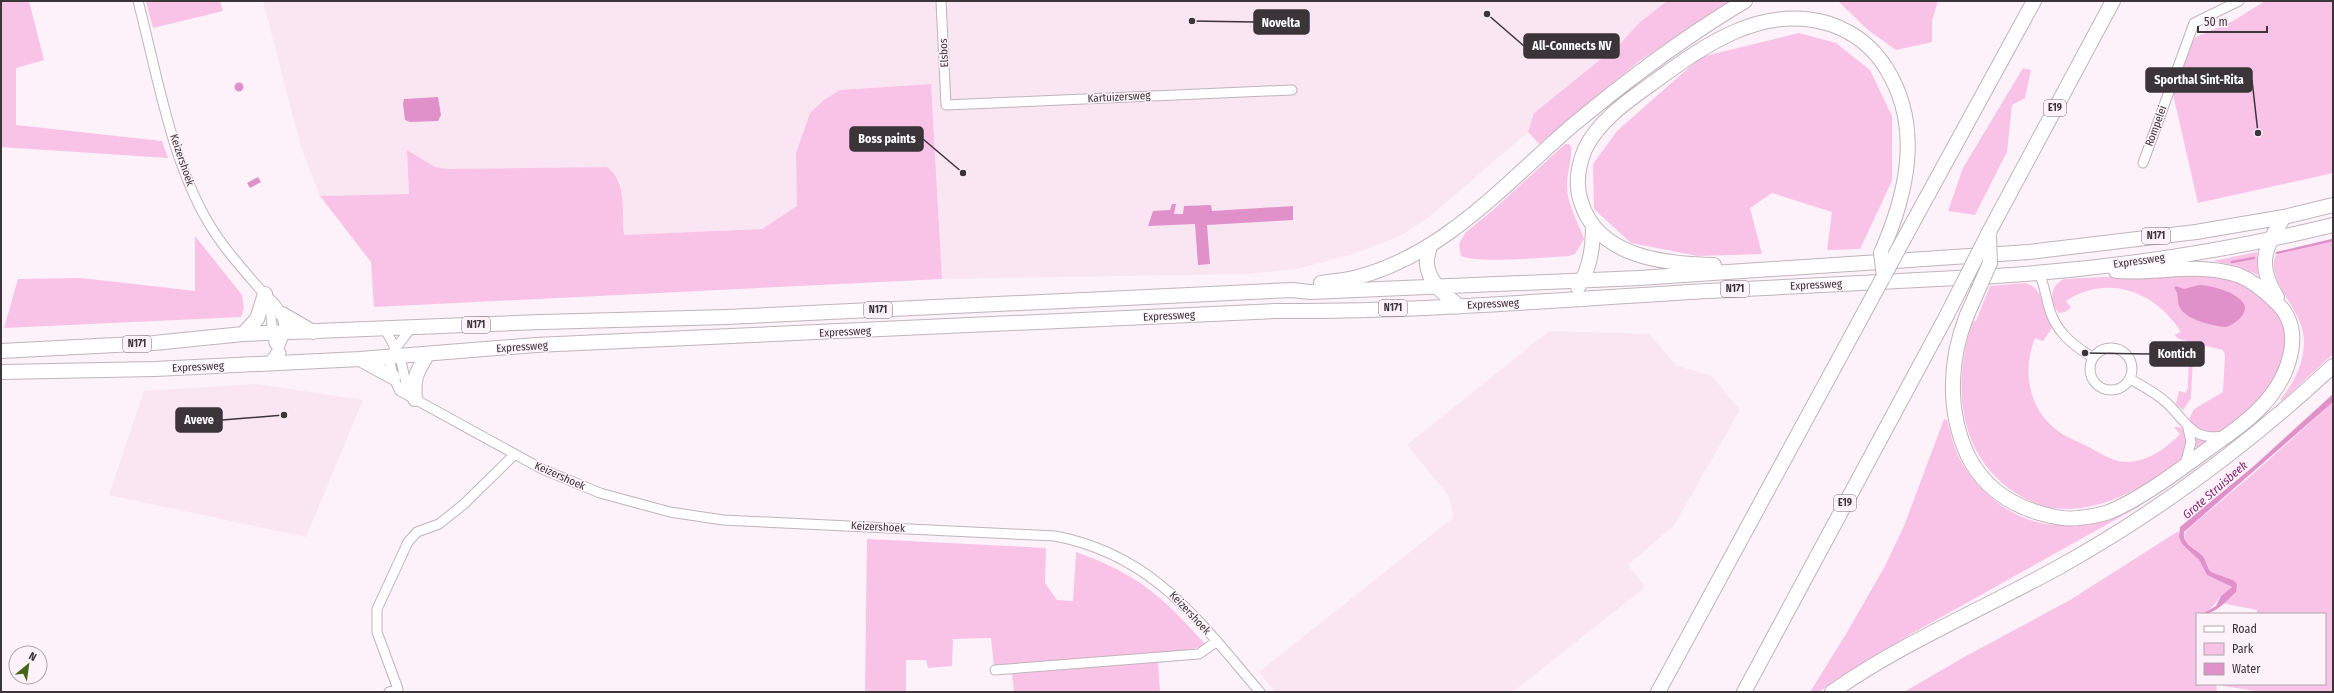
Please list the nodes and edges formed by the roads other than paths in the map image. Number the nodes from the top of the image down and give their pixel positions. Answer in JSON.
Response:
{"nodes":[{"id":1,"x":138,"y":1,"type":"edge"},
{"id":2,"x":941,"y":1,"type":"edge"},
{"id":3,"x":1745,"y":1,"type":"edge"},
{"id":4,"x":2034,"y":1,"type":"edge"},
{"id":5,"x":2113,"y":1,"type":"edge"},
{"id":6,"x":2239,"y":1,"type":"edge"},
{"id":7,"x":1292,"y":90,"type":"dead end"},
{"id":8,"x":946,"y":105,"type":"joint"},
{"id":9,"x":2143,"y":163,"type":"dead end"},
{"id":10,"x":2333,"y":205,"type":"edge"},
{"id":11,"x":2284,"y":217,"type":"junction"},
{"id":12,"x":2333,"y":225,"type":"edge"},
{"id":13,"x":1593,"y":226,"type":"junction"},
{"id":14,"x":1989,"y":232,"type":"junction"},
{"id":15,"x":2269,"y":241,"type":"junction"},
{"id":16,"x":1430,"y":246,"type":"junction"},
{"id":17,"x":2029,"y":252,"type":"junction"},
{"id":18,"x":2101,"y":266,"type":"junction"},
{"id":19,"x":1770,"y":269,"type":"junction"},
{"id":20,"x":2038,"y":272,"type":"junction"},
{"id":21,"x":1884,"y":277,"type":"junction"},
{"id":22,"x":1583,"y":280,"type":"junction"},
{"id":23,"x":1436,"y":286,"type":"junction"},
{"id":24,"x":1292,"y":290,"type":"junction"},
{"id":25,"x":267,"y":297,"type":"junction"},
{"id":26,"x":1569,"y":299,"type":"junction"},
{"id":27,"x":1459,"y":306,"type":"junction"},
{"id":28,"x":2280,"y":306,"type":"junction"},
{"id":29,"x":282,"y":314,"type":"junction"},
{"id":30,"x":411,"y":328,"type":"junction"},
{"id":31,"x":385,"y":329,"type":"junction"},
{"id":32,"x":314,"y":332,"type":"junction"},
{"id":33,"x":243,"y":334,"type":"junction"},
{"id":34,"x":278,"y":334,"type":"junction"},
{"id":35,"x":1,"y":351,"type":"edge"},
{"id":36,"x":395,"y":354,"type":"junction"},
{"id":37,"x":428,"y":355,"type":"junction"},
{"id":38,"x":282,"y":356,"type":"junction"},
{"id":39,"x":2092,"y":357,"type":"junction"},
{"id":40,"x":360,"y":359,"type":"junction"},
{"id":41,"x":2333,"y":366,"type":"edge"},
{"id":42,"x":1,"y":372,"type":"edge"},
{"id":43,"x":392,"y":377,"type":"junction"},
{"id":44,"x":2130,"y":378,"type":"junction"},
{"id":45,"x":415,"y":399,"type":"junction"},
{"id":46,"x":2188,"y":428,"type":"junction"},
{"id":47,"x":2227,"y":436,"type":"junction"},
{"id":48,"x":514,"y":455,"type":"junction"},
{"id":49,"x":2184,"y":467,"type":"junction"},
{"id":50,"x":1217,"y":641,"type":"junction"},
{"id":51,"x":996,"y":670,"type":"dead end"},
{"id":52,"x":389,"y":692,"type":"edge"},
{"id":53,"x":1260,"y":692,"type":"edge"},
{"id":54,"x":1658,"y":692,"type":"edge"},
{"id":55,"x":1744,"y":692,"type":"edge"},
{"id":56,"x":1832,"y":692,"type":"edge"}],
"edges":[{"from":1,"to":25,"type":"street","name":"Keizershoek"},
{"from":2,"to":8,"type":"street","name":"Elsbos"},
{"from":3,"to":16,"type":"highway"},
{"from":4,"to":21,"type":"highway","bridge":true},
{"from":5,"to":14,"type":"highway","number":"E19"},
{"from":6,"to":9,"type":"street","name":"Rompelei"},
{"from":7,"to":8,"type":"street","name":"Kartuizersweg"},
{"from":10,"to":11,"type":"highway","name":"Expressweg","number":"N171"},
{"from":11,"to":15,"type":"highway"},
{"from":11,"to":17,"type":"highway","name":"Expressweg","number":"N171"},
{"from":12,"to":15,"type":"highway","name":"Expressweg","number":"N171"},
{"from":13,"to":19,"type":"highway"},
{"from":13,"to":21,"type":"highway","bridge":true},
{"from":13,"to":22,"type":"highway"},
{"from":14,"to":49,"type":"highway","bridge":true},
{"from":14,"to":55,"type":"highway","number":"E19","bridge":true},
{"from":15,"to":18,"type":"highway","name":"Expressweg","number":"N171"},
{"from":15,"to":28,"type":"highway"},
{"from":16,"to":23,"type":"highway"},
{"from":16,"to":24,"type":"highway"},
{"from":17,"to":19,"type":"highway","name":"Expressweg","number":"N171"},
{"from":17,"to":20,"type":"highway"},
{"from":18,"to":20,"type":"highway","name":"Expressweg","number":"N171"},
{"from":18,"to":28,"type":"highway"},
{"from":19,"to":22,"type":"highway","name":"Expressweg","number":"N171"},
{"from":20,"to":26,"type":"highway","name":"Expressweg","number":"N171"},
{"from":20,"to":39,"type":"street"},
{"from":21,"to":54,"type":"highway","bridge":true},
{"from":22,"to":23,"type":"highway","name":"Expressweg","number":"N171"},
{"from":22,"to":26,"type":"highway"},
{"from":23,"to":24,"type":"highway","name":"Expressweg","number":"N171"},
{"from":23,"to":27,"type":"highway"},
{"from":24,"to":30,"type":"highway","name":"Expressweg","number":"N171"},
{"from":25,"to":29,"type":"street","name":"Keizershoek"},
{"from":25,"to":33,"type":"highway"},
{"from":25,"to":34,"type":"street"},
{"from":26,"to":27,"type":"highway","name":"Expressweg","number":"N171"},
{"from":27,"to":37,"type":"highway","name":"Expressweg","number":"N171"},
{"from":28,"to":47,"type":"highway"},
{"from":29,"to":32,"type":"highway"},
{"from":29,"to":34,"type":"street"},
{"from":30,"to":31,"type":"highway","name":"Expressweg","number":"N171"},
{"from":30,"to":36,"type":"street"},
{"from":31,"to":32,"type":"highway","name":"Expressweg","number":"N171"},
{"from":31,"to":36,"type":"street"},
{"from":32,"to":34,"type":"highway","name":"Expressweg","number":"N171"},
{"from":33,"to":34,"type":"highway","name":"Expressweg","number":"N171"},
{"from":33,"to":35,"type":"highway","name":"Expressweg","number":"N171"},
{"from":34,"to":38,"type":"street"},
{"from":36,"to":37,"type":"highway","name":"Expressweg","number":"N171"},
{"from":36,"to":40,"type":"highway","name":"Expressweg","number":"N171"},
{"from":36,"to":43,"type":"street"},
{"from":36,"to":45,"type":"street"},
{"from":37,"to":45,"type":"highway"},
{"from":38,"to":40,"type":"highway","name":"Expressweg","number":"N171"},
{"from":38,"to":42,"type":"highway","name":"Expressweg","number":"N171"},
{"from":39,"to":44,"type":"street"},
{"from":39,"to":44,"type":"street"},
{"from":40,"to":43,"type":"highway"},
{"from":41,"to":56,"type":"highway"},
{"from":43,"to":45,"type":"street","name":"Keizershoek"},
{"from":44,"to":46,"type":"street"},
{"from":45,"to":48,"type":"street","name":"Keizershoek"},
{"from":46,"to":47,"type":"street"},
{"from":46,"to":49,"type":"street"},
{"from":47,"to":49,"type":"highway"},
{"from":48,"to":50,"type":"street","name":"Keizershoek"},
{"from":48,"to":52,"type":"street"},
{"from":50,"to":51,"type":"street","name":"Keizershoek"},
{"from":50,"to":53,"type":"street","name":"Keizershoek"}]}
